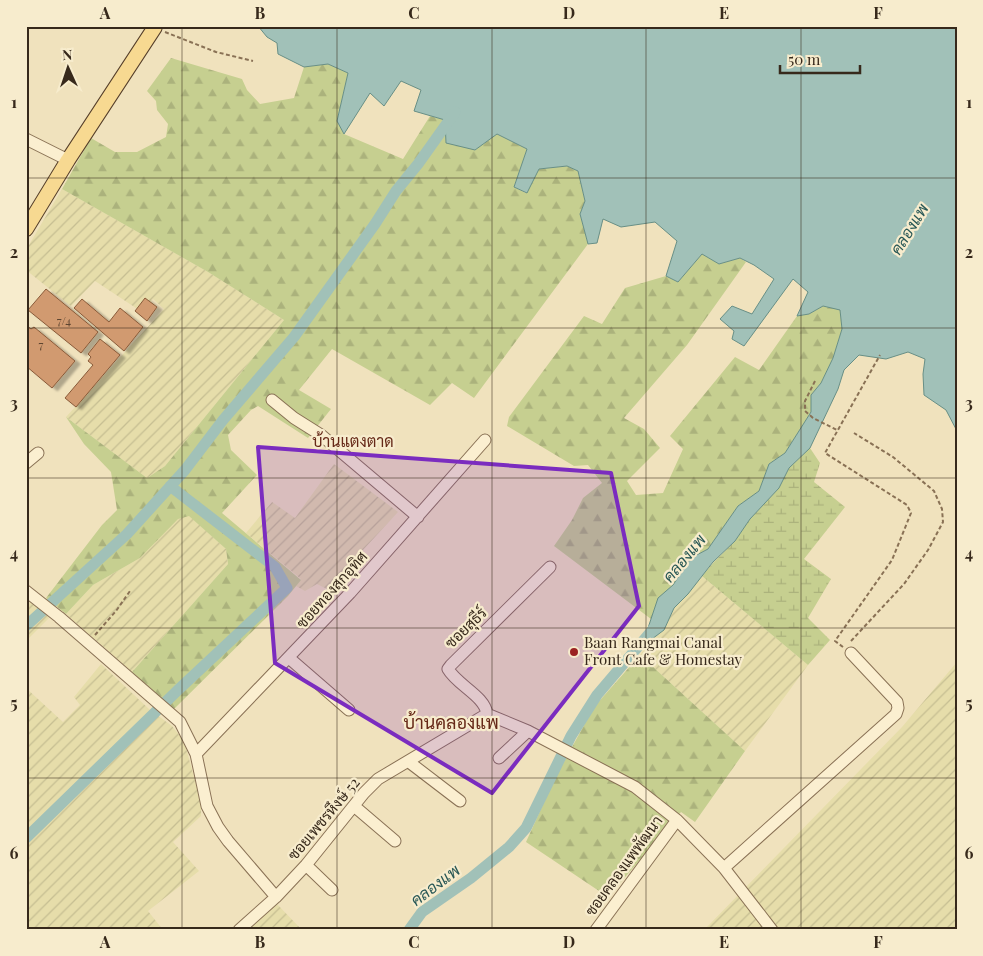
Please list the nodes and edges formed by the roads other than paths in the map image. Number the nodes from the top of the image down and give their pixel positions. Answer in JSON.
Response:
{"nodes":[{"id":1,"x":156,"y":27,"type":"edge"},
{"id":2,"x":26,"y":140,"type":"edge"},
{"id":3,"x":68,"y":160,"type":"junction"},
{"id":4,"x":26,"y":229,"type":"edge"},
{"id":5,"x":272,"y":400,"type":"dead end"},
{"id":6,"x":485,"y":440,"type":"dead end"},
{"id":7,"x":38,"y":454,"type":"dead end"},
{"id":8,"x":26,"y":463,"type":"edge"},
{"id":9,"x":418,"y":517,"type":"junction"},
{"id":10,"x":550,"y":567,"type":"dead end"},
{"id":11,"x":26,"y":591,"type":"edge"},
{"id":12,"x":851,"y":653,"type":"road end"},
{"id":13,"x":289,"y":658,"type":"junction"},
{"id":14,"x":349,"y":710,"type":"dead end"},
{"id":15,"x":487,"y":714,"type":"junction"},
{"id":16,"x":528,"y":731,"type":"junction"},
{"id":17,"x":196,"y":754,"type":"junction"},
{"id":18,"x":498,"y":758,"type":"dead end"},
{"id":19,"x":409,"y":762,"type":"junction"},
{"id":20,"x":460,"y":800,"type":"dead end"},
{"id":21,"x":354,"y":806,"type":"junction"},
{"id":22,"x":677,"y":820,"type":"junction"},
{"id":23,"x":395,"y":841,"type":"dead end"},
{"id":24,"x":306,"y":865,"type":"junction"},
{"id":25,"x":724,"y":868,"type":"junction"},
{"id":26,"x":332,"y":890,"type":"dead end"},
{"id":27,"x":276,"y":897,"type":"junction"},
{"id":28,"x":239,"y":930,"type":"edge"},
{"id":29,"x":596,"y":930,"type":"edge"},
{"id":30,"x":772,"y":930,"type":"edge"}],
"edges":[{"from":1,"to":3,"type":"main road"},
{"from":2,"to":3,"type":"street"},
{"from":3,"to":4,"type":"main road"},
{"from":5,"to":9,"type":"street"},
{"from":6,"to":9,"type":"street","name":"ซอยทองสุกอุทิศ"},
{"from":7,"to":8,"type":"street"},
{"from":9,"to":13,"type":"street","name":"ซอยทองสุกอุทิศ"},
{"from":10,"to":15,"type":"street","name":"ซอยสุธีร์"},
{"from":11,"to":17,"type":"street"},
{"from":12,"to":25,"type":"street"},
{"from":13,"to":14,"type":"street"},
{"from":13,"to":17,"type":"street","name":"ซอยทองสุกอุทิศ"},
{"from":15,"to":16,"type":"street"},
{"from":15,"to":19,"type":"street","name":"ซอยเพชรหึงษ์ 52"},
{"from":16,"to":18,"type":"street"},
{"from":16,"to":22,"type":"street"},
{"from":17,"to":27,"type":"street"},
{"from":19,"to":20,"type":"street"},
{"from":19,"to":21,"type":"street","name":"ซอยเพชรหึงษ์ 52"},
{"from":21,"to":23,"type":"street"},
{"from":21,"to":24,"type":"street","name":"ซอยเพชรหึงษ์ 52"},
{"from":22,"to":25,"type":"street"},
{"from":22,"to":29,"type":"street","name":"ซอยคลองแพพัฒนา"},
{"from":24,"to":26,"type":"street"},
{"from":24,"to":27,"type":"street","name":"ซอยเพชรหึงษ์ 52"},
{"from":25,"to":30,"type":"street"},
{"from":27,"to":28,"type":"street","name":"ซอยเพชรหึงษ์ 52"}]}
